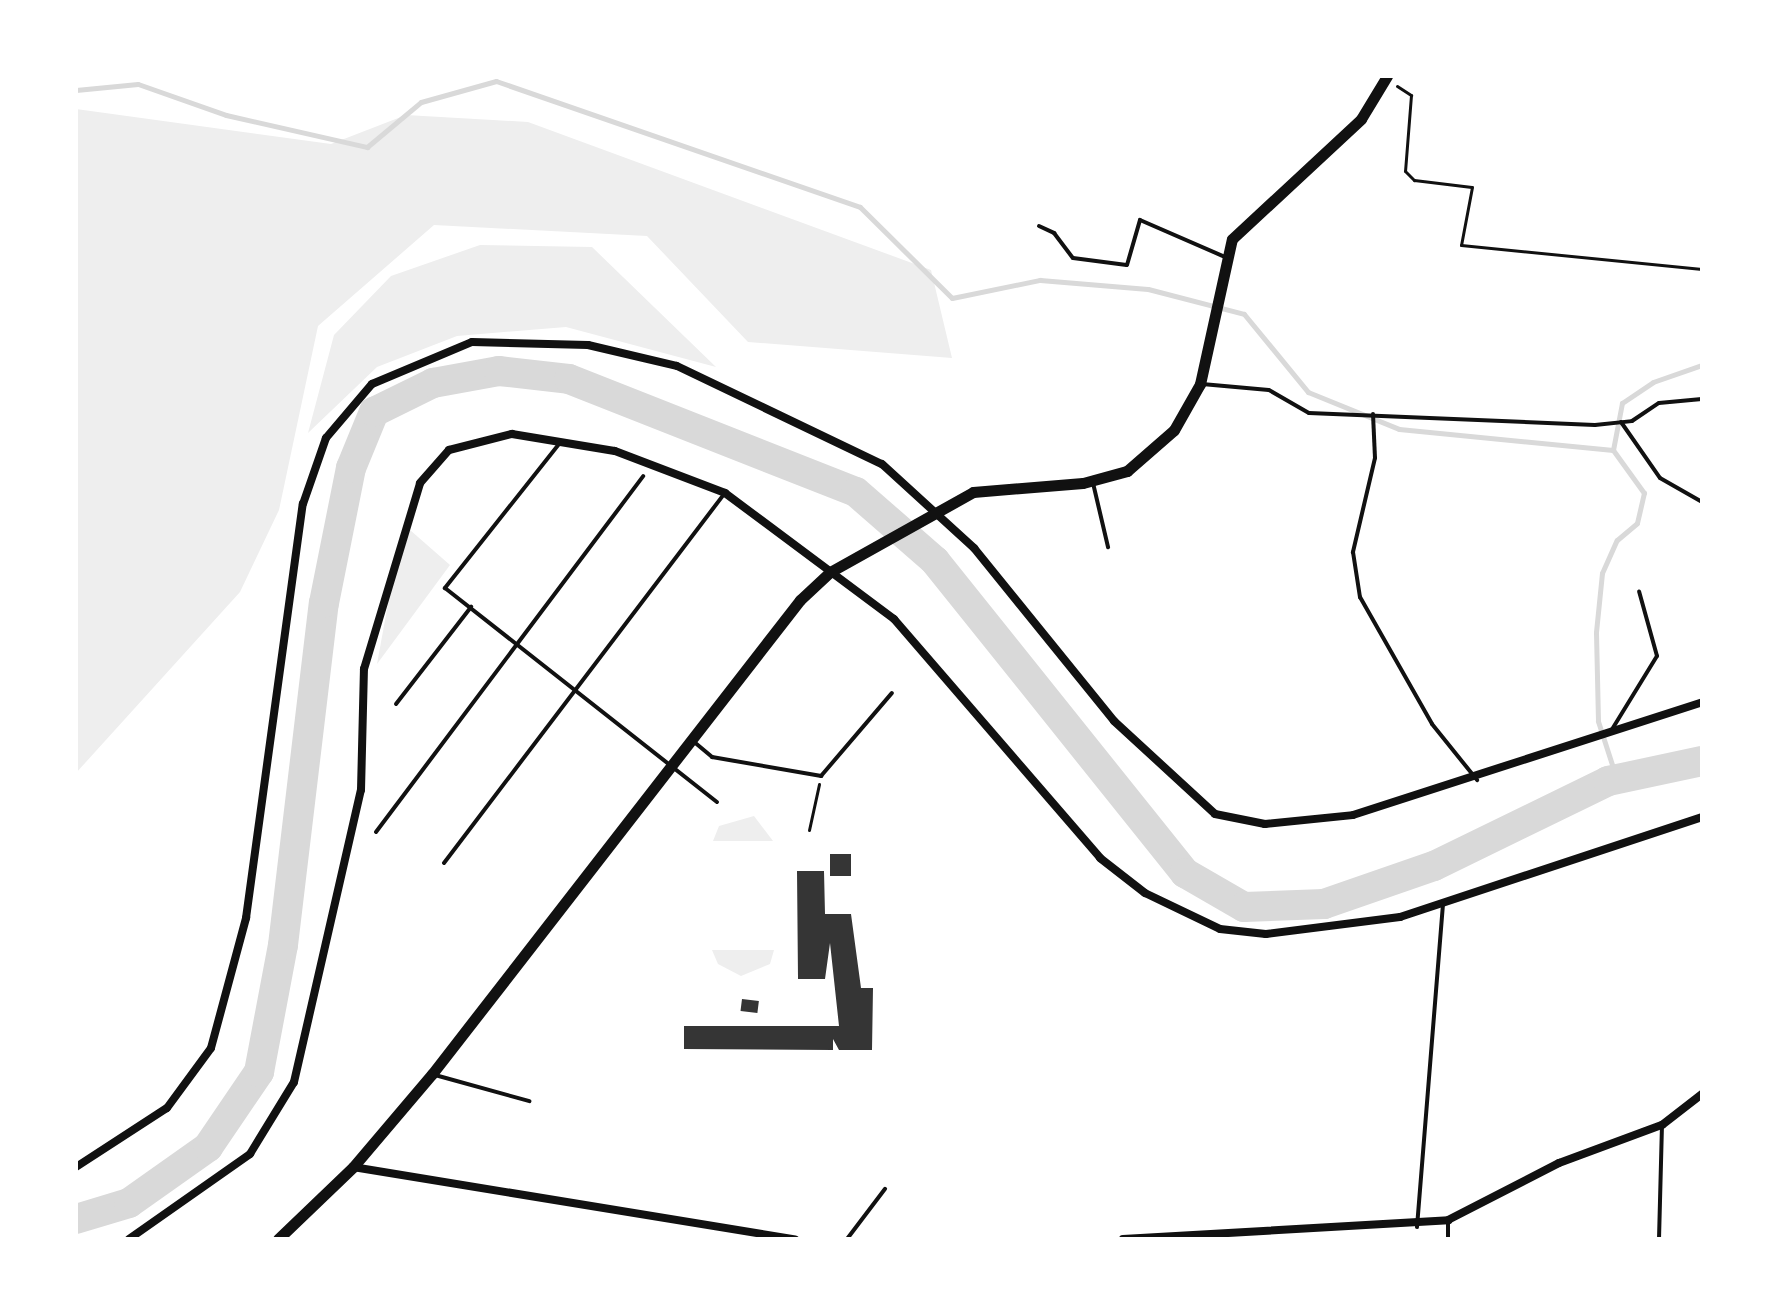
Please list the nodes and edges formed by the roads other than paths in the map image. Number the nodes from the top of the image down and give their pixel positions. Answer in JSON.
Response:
{"nodes":[{"id":1,"x":1387,"y":78,"type":"edge"},
{"id":2,"x":1039,"y":226,"type":"dead end"},
{"id":3,"x":1225,"y":257,"type":"junction"},
{"id":4,"x":1200,"y":384,"type":"junction"},
{"id":5,"x":1702,"y":399,"type":"edge"},
{"id":6,"x":1373,"y":414,"type":"junction"},
{"id":7,"x":1621,"y":422,"type":"junction"},
{"id":8,"x":561,"y":442,"type":"junction"},
{"id":9,"x":643,"y":476,"type":"dead end"},
{"id":10,"x":1092,"y":480,"type":"junction"},
{"id":11,"x":725,"y":493,"type":"junction"},
{"id":12,"x":1702,"y":502,"type":"edge"},
{"id":13,"x":938,"y":513,"type":"junction"},
{"id":14,"x":1108,"y":547,"type":"dead end"},
{"id":15,"x":830,"y":572,"type":"junction"},
{"id":16,"x":1639,"y":591,"type":"dead end"},
{"id":17,"x":471,"y":607,"type":"junction"},
{"id":18,"x":519,"y":643,"type":"junction"},
{"id":19,"x":575,"y":690,"type":"junction"},
{"id":20,"x":892,"y":693,"type":"dead end"},
{"id":21,"x":1702,"y":702,"type":"edge"},
{"id":22,"x":396,"y":704,"type":"dead end"},
{"id":23,"x":1610,"y":733,"type":"junction"},
{"id":24,"x":691,"y":740,"type":"junction"},
{"id":25,"x":671,"y":763,"type":"junction"},
{"id":26,"x":1477,"y":780,"type":"junction"},
{"id":27,"x":717,"y":802,"type":"dead end"},
{"id":28,"x":1702,"y":817,"type":"edge"},
{"id":29,"x":376,"y":832,"type":"dead end"},
{"id":30,"x":444,"y":863,"type":"dead end"},
{"id":31,"x":1443,"y":904,"type":"junction"},
{"id":32,"x":432,"y":1074,"type":"junction"},
{"id":33,"x":1702,"y":1094,"type":"edge"},
{"id":34,"x":529,"y":1101,"type":"dead end"},
{"id":35,"x":1662,"y":1125,"type":"junction"},
{"id":36,"x":76,"y":1167,"type":"edge"},
{"id":37,"x":353,"y":1167,"type":"junction"},
{"id":38,"x":885,"y":1189,"type":"dead end"},
{"id":39,"x":1448,"y":1220,"type":"junction"},
{"id":40,"x":1417,"y":1227,"type":"junction"},
{"id":41,"x":1215,"y":1236,"type":"edge"},
{"id":42,"x":129,"y":1239,"type":"edge"},
{"id":43,"x":278,"y":1239,"type":"edge"},
{"id":44,"x":795,"y":1239,"type":"edge"},
{"id":45,"x":847,"y":1239,"type":"edge"},
{"id":46,"x":1123,"y":1239,"type":"edge"},
{"id":47,"x":1448,"y":1239,"type":"edge"},
{"id":48,"x":1659,"y":1239,"type":"edge"}],
"edges":[{"from":1,"to":3,"type":"street"},
{"from":2,"to":3,"type":"lane"},
{"from":3,"to":4,"type":"street"},
{"from":4,"to":6,"type":"lane"},
{"from":4,"to":10,"type":"street"},
{"from":5,"to":7,"type":"lane"},
{"from":6,"to":7,"type":"lane"},
{"from":6,"to":26,"type":"lane"},
{"from":7,"to":12,"type":"lane"},
{"from":8,"to":11,"type":"street"},
{"from":8,"to":17,"type":"lane"},
{"from":8,"to":42,"type":"street"},
{"from":9,"to":18,"type":"lane"},
{"from":10,"to":13,"type":"street"},
{"from":10,"to":14,"type":"lane"},
{"from":11,"to":15,"type":"street"},
{"from":11,"to":19,"type":"lane"},
{"from":13,"to":15,"type":"street"},
{"from":13,"to":26,"type":"street"},
{"from":13,"to":36,"type":"street"},
{"from":15,"to":24,"type":"street"},
{"from":15,"to":31,"type":"street"},
{"from":16,"to":23,"type":"lane"},
{"from":17,"to":18,"type":"lane"},
{"from":17,"to":22,"type":"lane"},
{"from":18,"to":19,"type":"lane"},
{"from":18,"to":29,"type":"lane"},
{"from":19,"to":25,"type":"lane"},
{"from":19,"to":30,"type":"lane"},
{"from":20,"to":24,"type":"lane"},
{"from":21,"to":23,"type":"street"},
{"from":23,"to":26,"type":"street"},
{"from":24,"to":25,"type":"street"},
{"from":25,"to":27,"type":"lane"},
{"from":25,"to":32,"type":"street"},
{"from":28,"to":31,"type":"street"},
{"from":31,"to":40,"type":"lane"},
{"from":32,"to":34,"type":"lane"},
{"from":32,"to":37,"type":"street"},
{"from":33,"to":35,"type":"street"},
{"from":35,"to":39,"type":"street"},
{"from":35,"to":48,"type":"lane"},
{"from":37,"to":43,"type":"street"},
{"from":37,"to":44,"type":"street"},
{"from":38,"to":45,"type":"lane"},
{"from":39,"to":40,"type":"street"},
{"from":39,"to":47,"type":"lane"},
{"from":40,"to":41,"type":"street"},
{"from":41,"to":46,"type":"street"}]}
